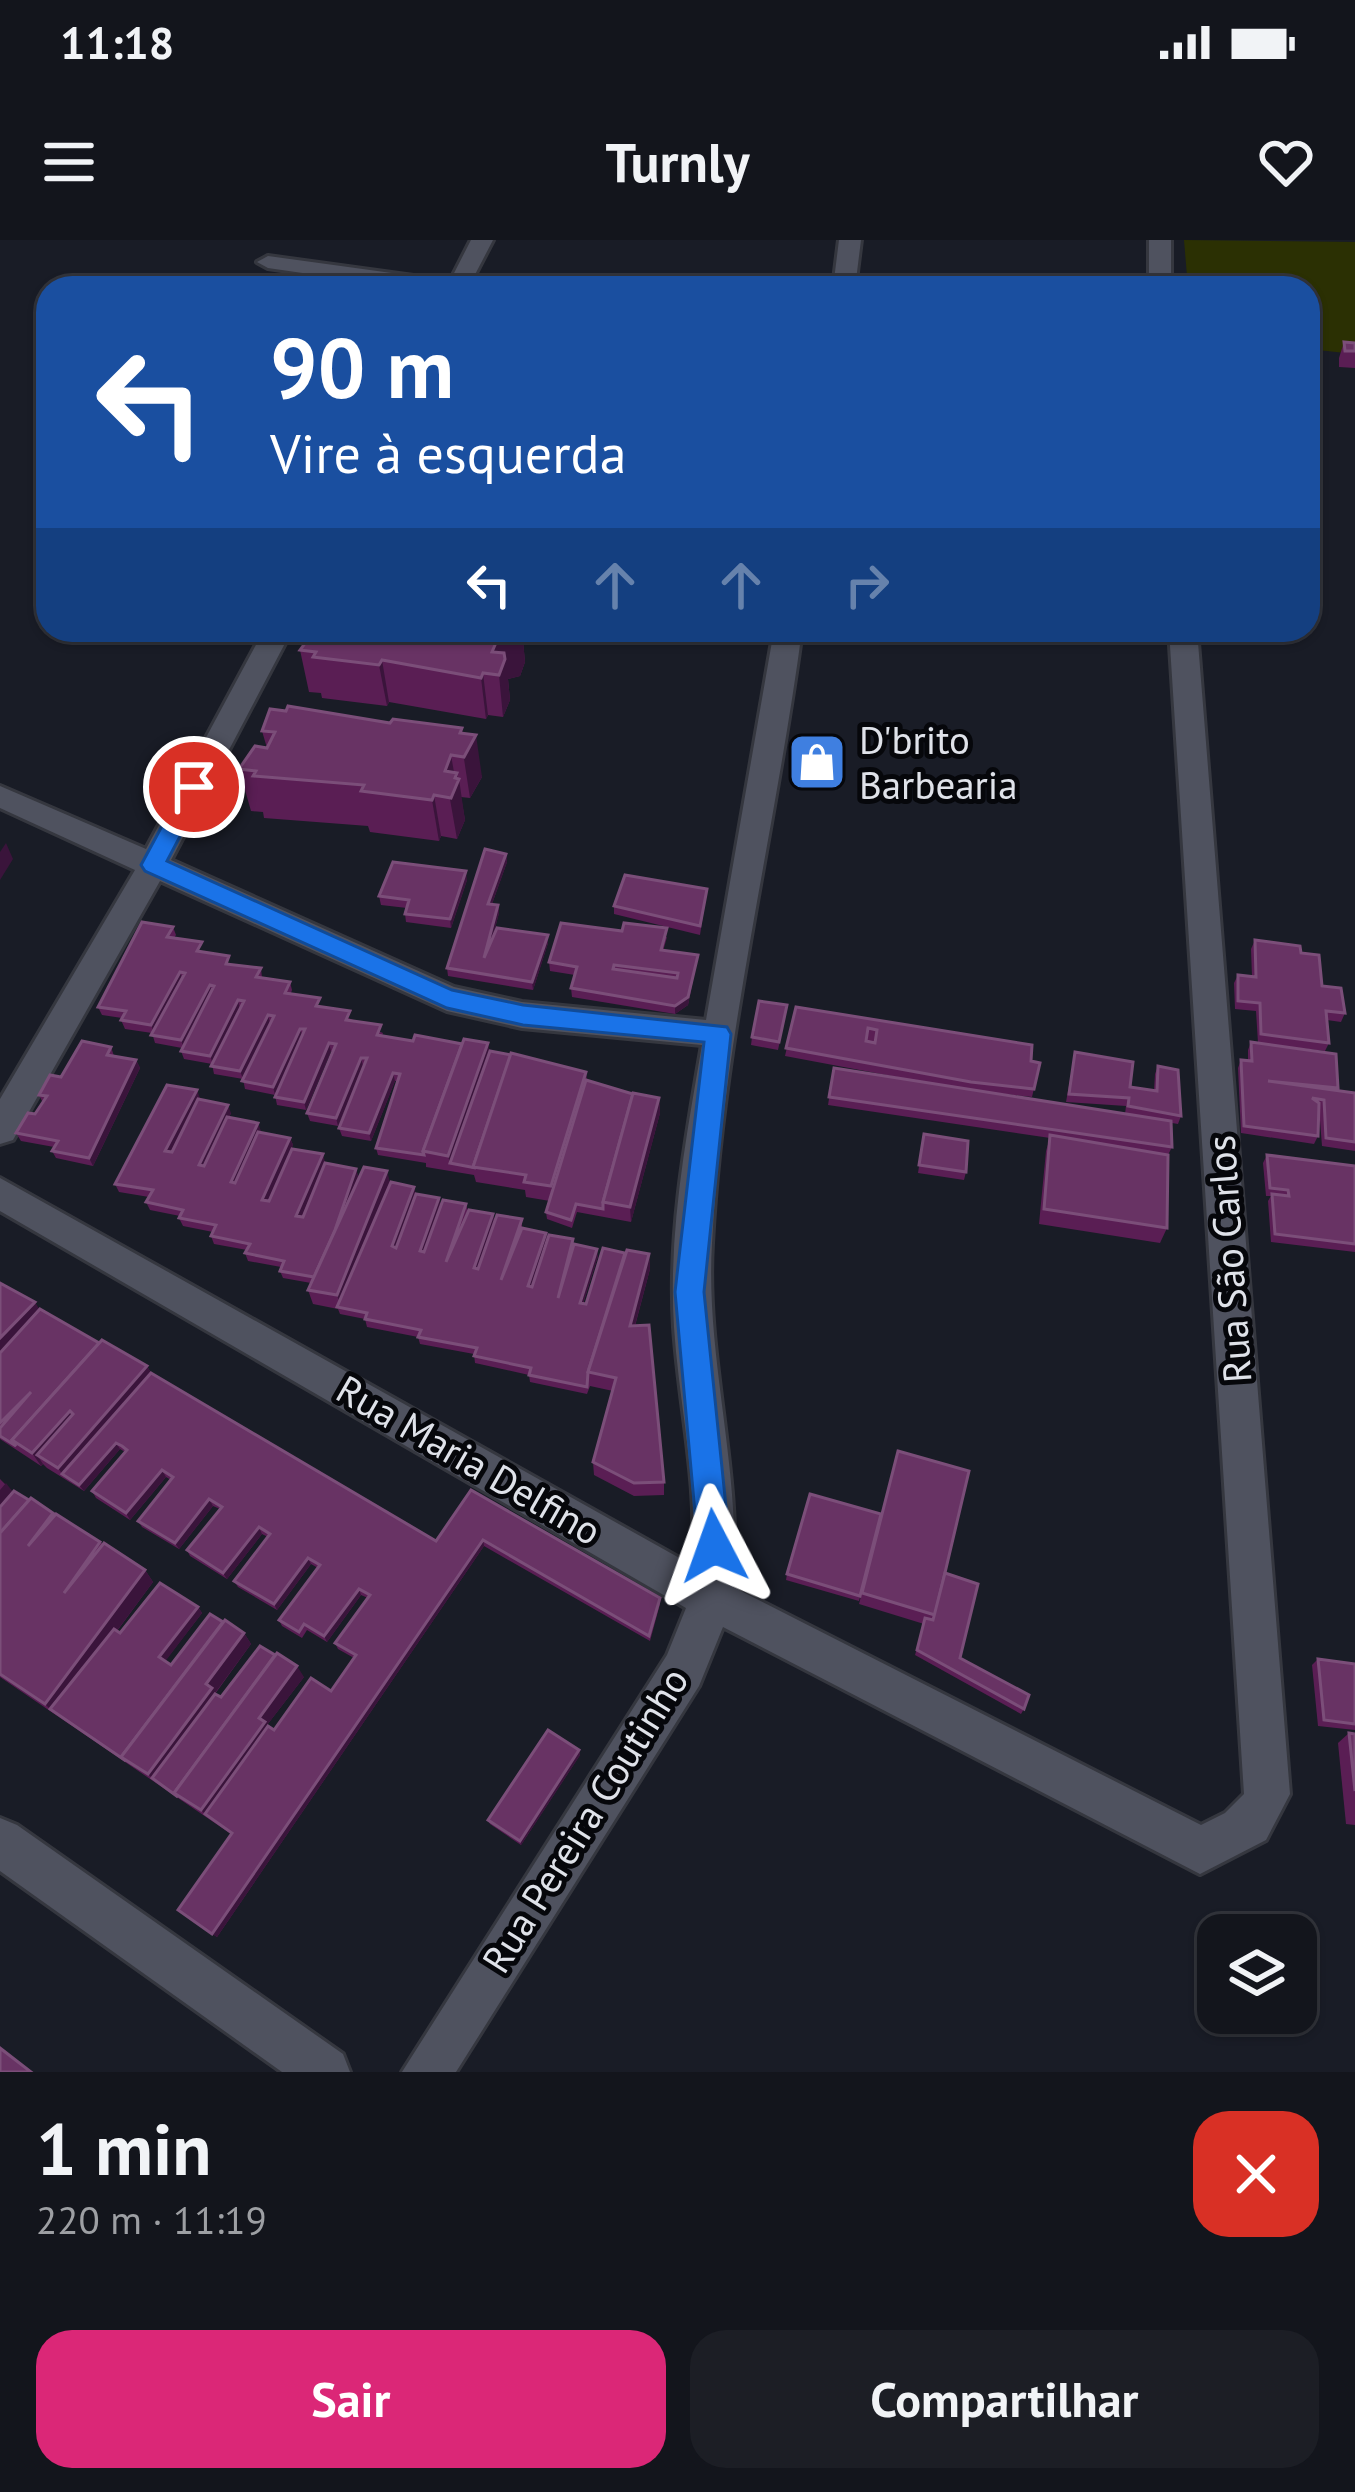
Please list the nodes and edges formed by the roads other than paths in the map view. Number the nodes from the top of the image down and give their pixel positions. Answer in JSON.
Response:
{"nodes":[{"id":1,"x":482,"y":240,"type":"edge"},
{"id":2,"x":850,"y":240,"type":"edge"},
{"id":3,"x":1160,"y":240,"type":"edge"},
{"id":4,"x":268,"y":262,"type":"dead end"},
{"id":5,"x":369,"y":276,"type":"edge"},
{"id":6,"x":462,"y":276,"type":"edge"},
{"id":7,"x":845,"y":276,"type":"edge"},
{"id":8,"x":1160,"y":276,"type":"edge"},
{"id":9,"x":272,"y":642,"type":"edge"},
{"id":10,"x":786,"y":642,"type":"edge"},
{"id":11,"x":1184,"y":642,"type":"edge"},
{"id":12,"x":0,"y":796,"type":"edge"},
{"id":13,"x":153,"y":865,"type":"junction"},
{"id":14,"x":718,"y":1034,"type":"junction"},
{"id":15,"x":0,"y":1130,"type":"edge"},
{"id":16,"x":0,"y":1193,"type":"edge"},
{"id":17,"x":710,"y":1598,"type":"junction"},
{"id":18,"x":0,"y":1842,"type":"edge"},
{"id":19,"x":1200,"y":1850,"type":"joint"},
{"id":20,"x":325,"y":2072,"type":"edge"},
{"id":21,"x":428,"y":2072,"type":"edge"}],
"edges":[{"from":1,"to":6,"type":"street"},
{"from":2,"to":7,"type":"street"},
{"from":3,"to":8,"type":"street"},
{"from":4,"to":5,"type":"street"},
{"from":9,"to":13,"type":"street"},
{"from":10,"to":14,"type":"street","name":"Rua Pereira Coutinho"},
{"from":11,"to":19,"type":"street","name":"Rua São Carlos"},
{"from":12,"to":13,"type":"street"},
{"from":13,"to":14,"type":"street"},
{"from":13,"to":15,"type":"street"},
{"from":14,"to":17,"type":"street","name":"Rua Pereira Coutinho"},
{"from":16,"to":17,"type":"street","name":"Rua Maria Delfino"},
{"from":17,"to":19,"type":"street","name":"Rua Maria Delfino"},
{"from":17,"to":21,"type":"street","name":"Rua Pereira Coutinho"},
{"from":18,"to":20,"type":"street"}]}
